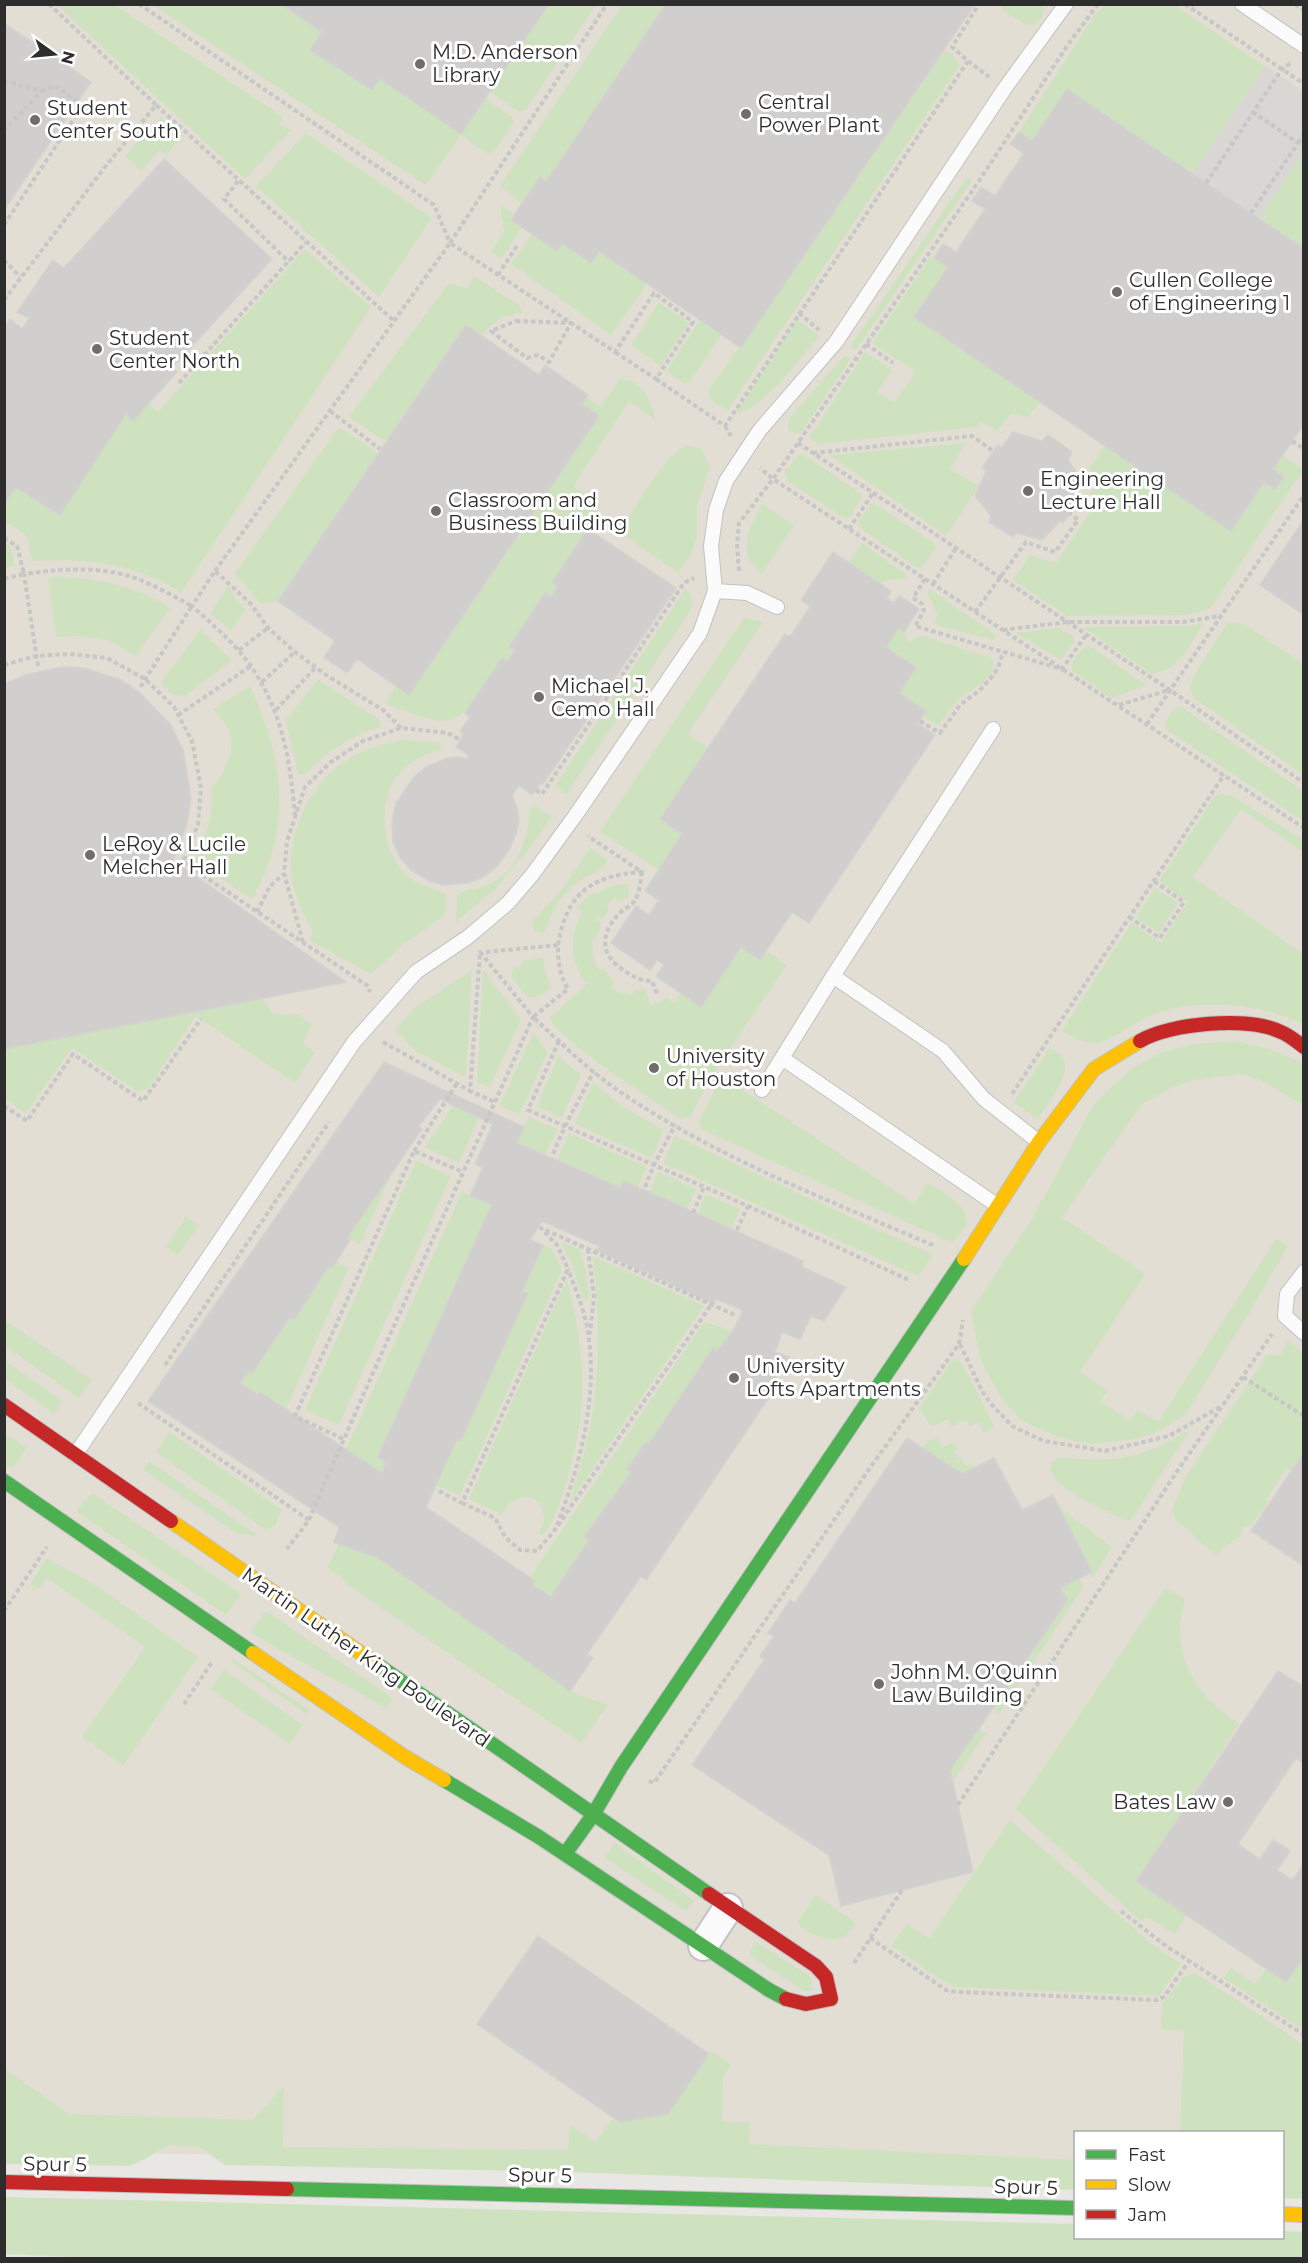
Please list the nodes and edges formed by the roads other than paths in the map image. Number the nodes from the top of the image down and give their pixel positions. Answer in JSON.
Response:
{"nodes":[{"id":1,"x":1066,"y":4,"type":"edge"},
{"id":2,"x":1242,"y":4,"type":"edge"},
{"id":3,"x":1304,"y":46,"type":"edge"},
{"id":4,"x":715,"y":591,"type":"junction"},
{"id":5,"x":777,"y":607,"type":"dead end"},
{"id":6,"x":993,"y":729,"type":"dead end"},
{"id":7,"x":833,"y":976,"type":"junction"},
{"id":8,"x":1304,"y":1047,"type":"edge"},
{"id":9,"x":782,"y":1058,"type":"junction"},
{"id":10,"x":762,"y":1090,"type":"dead end"},
{"id":11,"x":1039,"y":1142,"type":"junction"},
{"id":12,"x":998,"y":1206,"type":"junction"},
{"id":13,"x":1304,"y":1272,"type":"edge"},
{"id":14,"x":1304,"y":1333,"type":"edge"},
{"id":15,"x":4,"y":1405,"type":"edge"},
{"id":16,"x":75,"y":1455,"type":"junction"},
{"id":17,"x":4,"y":1481,"type":"edge"},
{"id":18,"x":593,"y":1815,"type":"junction"},
{"id":19,"x":565,"y":1854,"type":"junction"},
{"id":20,"x":722,"y":1904,"type":"junction"},
{"id":21,"x":696,"y":1941,"type":"junction"},
{"id":22,"x":4,"y":2182,"type":"edge"},
{"id":23,"x":1074,"y":2208,"type":"edge"},
{"id":24,"x":1284,"y":2214,"type":"edge"},
{"id":25,"x":1304,"y":2215,"type":"edge"}],
"edges":[{"from":1,"to":4,"type":"lane"},
{"from":2,"to":3,"type":"lane"},
{"from":4,"to":5,"type":"lane"},
{"from":4,"to":16,"type":"lane"},
{"from":6,"to":7,"type":"lane"},
{"from":7,"to":9,"type":"lane"},
{"from":7,"to":11,"type":"lane"},
{"from":8,"to":11,"type":"street"},
{"from":9,"to":10,"type":"lane"},
{"from":9,"to":12,"type":"lane"},
{"from":11,"to":12,"type":"street"},
{"from":12,"to":18,"type":"street"},
{"from":13,"to":14,"type":"lane"},
{"from":15,"to":16,"type":"street","name":"Martin Luther King Boulevard"},
{"from":16,"to":18,"type":"street","name":"Martin Luther King Boulevard"},
{"from":17,"to":19,"type":"street"},
{"from":18,"to":19,"type":"street"},
{"from":18,"to":20,"type":"street","name":"Martin Luther King Boulevard"},
{"from":19,"to":21,"type":"street"},
{"from":20,"to":21,"type":"street"},
{"from":20,"to":21,"type":"street","name":"Martin Luther King Boulevard"},
{"from":22,"to":23,"type":"street","name":"Spur 5"},
{"from":24,"to":25,"type":"street"}]}
